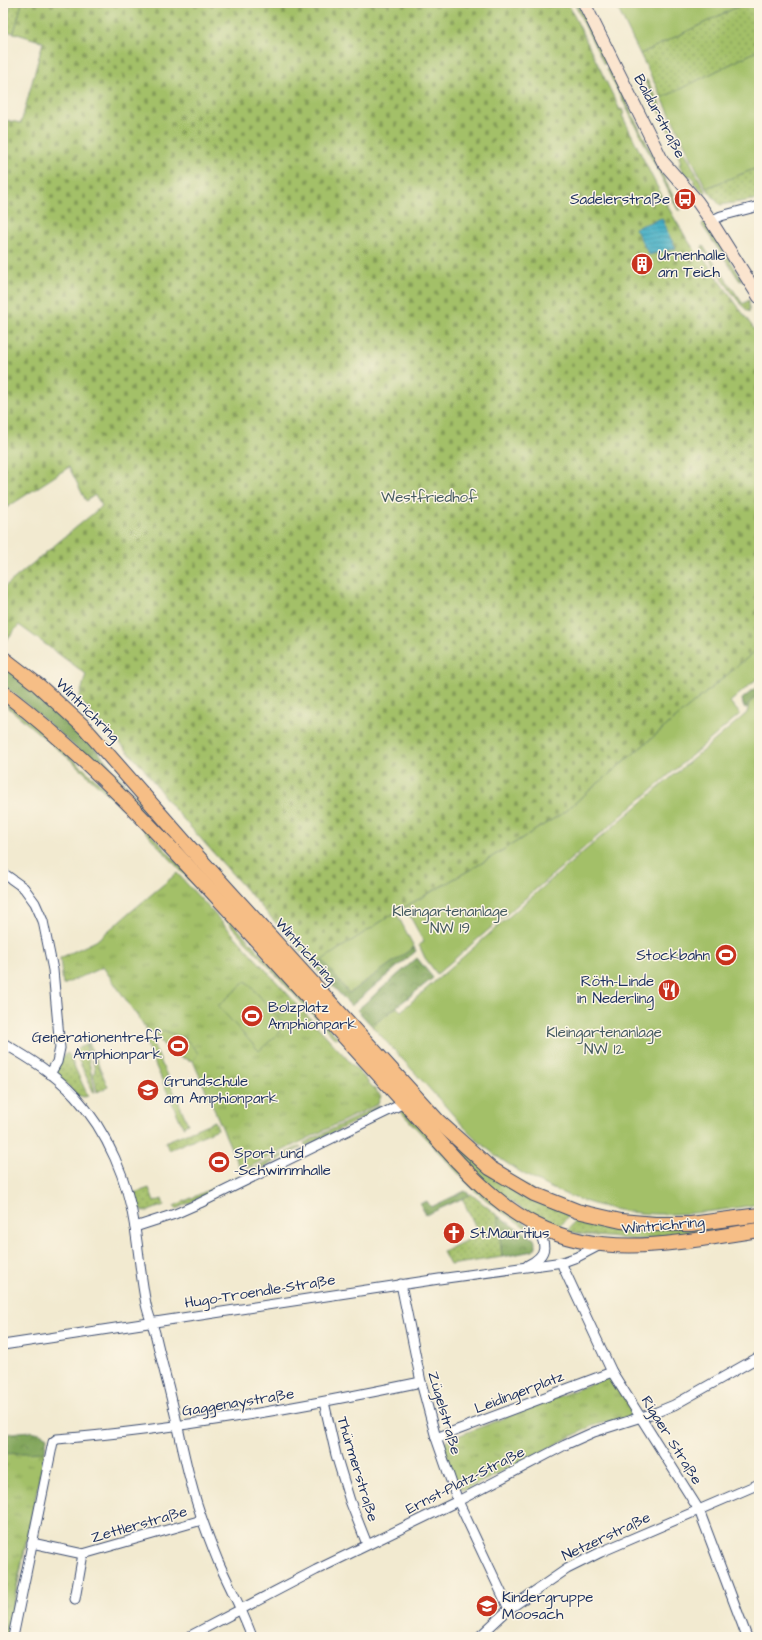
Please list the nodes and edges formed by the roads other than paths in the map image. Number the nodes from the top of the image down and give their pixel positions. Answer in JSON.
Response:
{"nodes":[{"id":1,"x":584,"y":3,"type":"edge"},
{"id":2,"x":759,"y":206,"type":"edge"},
{"id":3,"x":712,"y":221,"type":"junction"},
{"id":4,"x":759,"y":297,"type":"edge"},
{"id":5,"x":5,"y":662,"type":"edge"},
{"id":6,"x":3,"y":692,"type":"edge"},
{"id":7,"x":3,"y":873,"type":"edge"},
{"id":8,"x":3,"y":1043,"type":"edge"},
{"id":9,"x":50,"y":1074,"type":"junction"},
{"id":10,"x":404,"y":1103,"type":"junction"},
{"id":11,"x":759,"y":1215,"type":"edge"},
{"id":12,"x":535,"y":1224,"type":"junction"},
{"id":13,"x":135,"y":1227,"type":"junction"},
{"id":14,"x":759,"y":1230,"type":"edge"},
{"id":15,"x":600,"y":1245,"type":"junction"},
{"id":16,"x":563,"y":1262,"type":"junction"},
{"id":17,"x":522,"y":1268,"type":"junction"},
{"id":18,"x":401,"y":1284,"type":"junction"},
{"id":19,"x":151,"y":1322,"type":"junction"},
{"id":20,"x":3,"y":1345,"type":"edge"},
{"id":21,"x":759,"y":1357,"type":"edge"},
{"id":22,"x":612,"y":1372,"type":"junction"},
{"id":23,"x":421,"y":1382,"type":"junction"},
{"id":24,"x":324,"y":1402,"type":"junction"},
{"id":25,"x":641,"y":1417,"type":"junction"},
{"id":26,"x":178,"y":1426,"type":"junction"},
{"id":27,"x":436,"y":1438,"type":"junction"},
{"id":28,"x":759,"y":1484,"type":"edge"},
{"id":29,"x":458,"y":1501,"type":"junction"},
{"id":30,"x":699,"y":1510,"type":"junction"},
{"id":31,"x":202,"y":1520,"type":"junction"},
{"id":32,"x":32,"y":1543,"type":"junction"},
{"id":33,"x":367,"y":1544,"type":"junction"},
{"id":34,"x":83,"y":1554,"type":"junction"},
{"id":35,"x":75,"y":1599,"type":"dead end"},
{"id":36,"x":240,"y":1609,"type":"junction"},
{"id":37,"x":509,"y":1609,"type":"junction"},
{"id":38,"x":13,"y":1637,"type":"edge"},
{"id":39,"x":188,"y":1637,"type":"edge"},
{"id":40,"x":252,"y":1637,"type":"edge"},
{"id":41,"x":479,"y":1637,"type":"edge"},
{"id":42,"x":747,"y":1637,"type":"edge"}],
"edges":[{"from":1,"to":3,"type":"street","name":"Baldurstraße"},
{"from":2,"to":3,"type":"street"},
{"from":3,"to":4,"type":"street","name":"Baldurstraße"},
{"from":5,"to":11,"type":"main road","name":"Wintrichring"},
{"from":6,"to":10,"type":"main road","name":"Wintrichring"},
{"from":7,"to":9,"type":"street"},
{"from":8,"to":9,"type":"street"},
{"from":9,"to":13,"type":"street"},
{"from":10,"to":12,"type":"main road","name":"Wintrichring"},
{"from":10,"to":13,"type":"street"},
{"from":12,"to":15,"type":"main road","name":"Wintrichring"},
{"from":12,"to":17,"type":"street","name":"Hugo-Troendle-Straße"},
{"from":13,"to":19,"type":"street"},
{"from":14,"to":15,"type":"main road","name":"Wintrichring"},
{"from":15,"to":16,"type":"street","name":"Hugo-Troendle-Straße"},
{"from":16,"to":17,"type":"street","name":"Hugo-Troendle-Straße"},
{"from":16,"to":22,"type":"street","name":"Rigaer Straße"},
{"from":17,"to":18,"type":"street","name":"Hugo-Troendle-Straße"},
{"from":18,"to":19,"type":"street","name":"Hugo-Troendle-Straße"},
{"from":18,"to":23,"type":"street","name":"Zügelstraße"},
{"from":19,"to":20,"type":"street","name":"Hugo-Troendle-Straße"},
{"from":19,"to":26,"type":"street"},
{"from":21,"to":25,"type":"street","name":"Ernst-Platz-Straße"},
{"from":22,"to":25,"type":"street","name":"Rigaer Straße"},
{"from":22,"to":27,"type":"street","name":"Leidingerplatz"},
{"from":23,"to":24,"type":"street","name":"Gaggenaystraße"},
{"from":23,"to":27,"type":"street","name":"Zügelstraße"},
{"from":24,"to":26,"type":"street","name":"Gaggenaystraße"},
{"from":24,"to":33,"type":"street","name":"Thürmerstraße"},
{"from":25,"to":29,"type":"street","name":"Ernst-Platz-Straße"},
{"from":25,"to":30,"type":"street","name":"Rigaer Straße"},
{"from":26,"to":31,"type":"street"},
{"from":26,"to":32,"type":"street","name":"Gaggenaystraße"},
{"from":27,"to":29,"type":"street","name":"Zügelstraße"},
{"from":28,"to":30,"type":"street","name":"Netzerstraße"},
{"from":29,"to":33,"type":"street","name":"Ernst-Platz-Straße"},
{"from":29,"to":37,"type":"street","name":"Zügelstraße"},
{"from":30,"to":37,"type":"street","name":"Netzerstraße"},
{"from":30,"to":42,"type":"street","name":"Rigaer Straße"},
{"from":31,"to":34,"type":"street","name":"Zettlerstraße"},
{"from":31,"to":36,"type":"street"},
{"from":32,"to":34,"type":"street","name":"Zettlerstraße"},
{"from":32,"to":38,"type":"street"},
{"from":33,"to":36,"type":"street","name":"Ernst-Platz-Straße"},
{"from":34,"to":35,"type":"street","name":"Zettlerstraße"},
{"from":36,"to":39,"type":"street","name":"Ernst-Platz-Straße"},
{"from":36,"to":40,"type":"street"},
{"from":37,"to":41,"type":"street","name":"Netzerstraße"}]}
